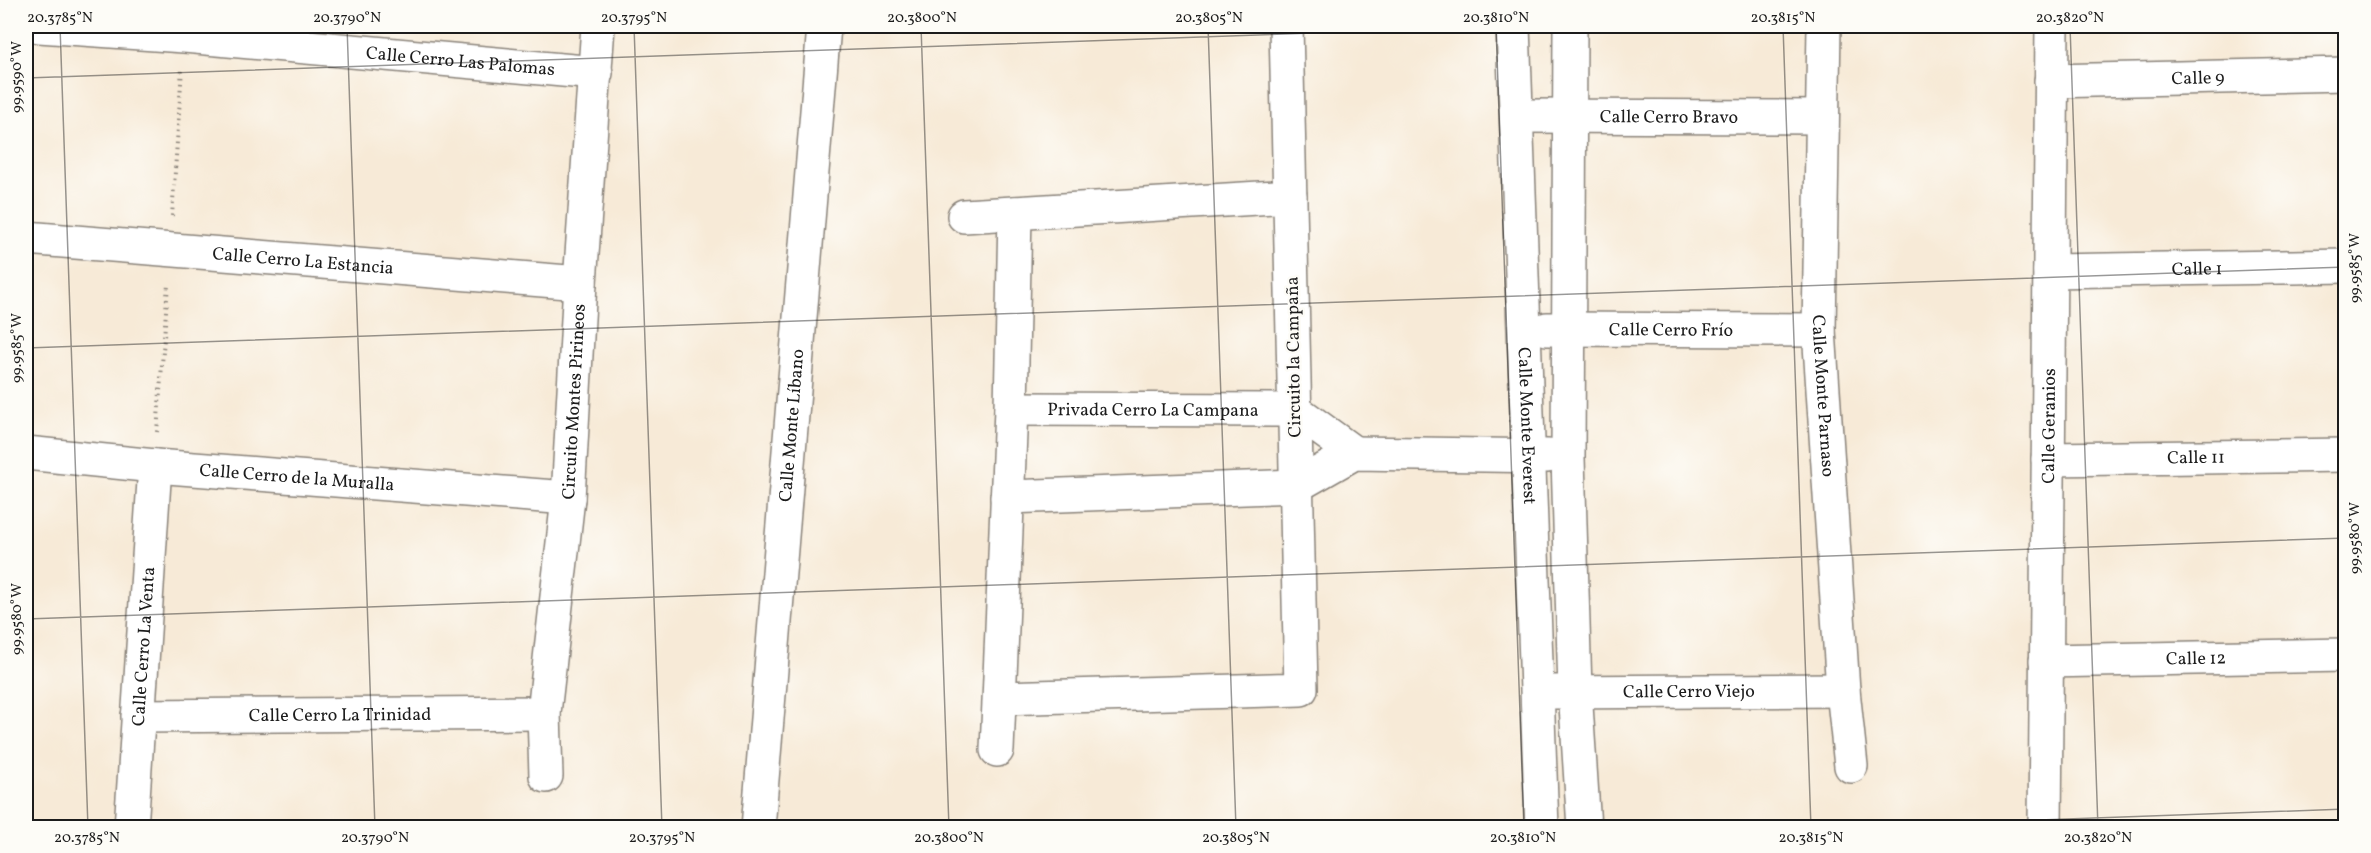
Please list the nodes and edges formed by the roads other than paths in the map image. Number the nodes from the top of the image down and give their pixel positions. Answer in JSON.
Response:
{"nodes":[{"id":1,"x":39,"y":26,"type":"edge"},
{"id":2,"x":598,"y":26,"type":"edge"},
{"id":3,"x":824,"y":26,"type":"edge"},
{"id":4,"x":1286,"y":26,"type":"edge"},
{"id":5,"x":1513,"y":26,"type":"edge"},
{"id":6,"x":1570,"y":26,"type":"edge"},
{"id":7,"x":1824,"y":26,"type":"edge"},
{"id":8,"x":2052,"y":26,"type":"edge"},
{"id":9,"x":596,"y":73,"type":"junction"},
{"id":10,"x":2346,"y":74,"type":"edge"},
{"id":11,"x":2051,"y":81,"type":"junction"},
{"id":12,"x":1517,"y":116,"type":"junction"},
{"id":13,"x":1569,"y":117,"type":"junction"},
{"id":14,"x":1821,"y":117,"type":"junction"},
{"id":15,"x":1290,"y":196,"type":"junction"},
{"id":16,"x":1015,"y":213,"type":"junction"},
{"id":17,"x":964,"y":216,"type":"dead end"},
{"id":18,"x":26,"y":238,"type":"edge"},
{"id":19,"x":2346,"y":266,"type":"edge"},
{"id":20,"x":2050,"y":271,"type":"junction"},
{"id":21,"x":580,"y":284,"type":"junction"},
{"id":22,"x":1568,"y":329,"type":"junction"},
{"id":23,"x":1525,"y":330,"type":"junction"},
{"id":24,"x":1819,"y":330,"type":"junction"},
{"id":25,"x":1011,"y":409,"type":"junction"},
{"id":26,"x":1295,"y":410,"type":"junction"},
{"id":27,"x":26,"y":453,"type":"edge"},
{"id":28,"x":1354,"y":453,"type":"junction"},
{"id":29,"x":1527,"y":455,"type":"junction"},
{"id":30,"x":2346,"y":455,"type":"edge"},
{"id":31,"x":1568,"y":458,"type":"junction"},
{"id":32,"x":2048,"y":459,"type":"junction"},
{"id":33,"x":155,"y":466,"type":"junction"},
{"id":34,"x":1296,"y":486,"type":"junction"},
{"id":35,"x":1007,"y":497,"type":"junction"},
{"id":36,"x":568,"y":498,"type":"junction"},
{"id":37,"x":2346,"y":655,"type":"edge"},
{"id":38,"x":2046,"y":661,"type":"junction"},
{"id":39,"x":1575,"y":690,"type":"junction"},
{"id":40,"x":1843,"y":690,"type":"junction"},
{"id":41,"x":1536,"y":693,"type":"junction"},
{"id":42,"x":1000,"y":698,"type":"junction"},
{"id":43,"x":544,"y":713,"type":"junction"},
{"id":44,"x":138,"y":716,"type":"junction"},
{"id":45,"x":997,"y":750,"type":"dead end"},
{"id":46,"x":1851,"y":766,"type":"dead end"},
{"id":47,"x":546,"y":776,"type":"dead end"},
{"id":48,"x":131,"y":828,"type":"edge"},
{"id":49,"x":758,"y":828,"type":"edge"},
{"id":50,"x":1542,"y":828,"type":"edge"},
{"id":51,"x":1584,"y":828,"type":"edge"},
{"id":52,"x":2044,"y":828,"type":"edge"}],
"edges":[{"from":1,"to":9,"type":"street","name":"Calle Cerro Las Palomas"},
{"from":2,"to":9,"type":"street","name":"Circuito Montes Pirineos"},
{"from":3,"to":49,"type":"street","name":"Calle Monte Líbano"},
{"from":4,"to":15,"type":"street","name":"Circuito la Campaña"},
{"from":5,"to":12,"type":"street","name":"Calle Monte Everest"},
{"from":6,"to":13,"type":"street"},
{"from":7,"to":14,"type":"street","name":"Calle Monte Parnaso"},
{"from":8,"to":11,"type":"street","name":"Calle Geranios"},
{"from":9,"to":21,"type":"street","name":"Circuito Montes Pirineos"},
{"from":10,"to":11,"type":"street","name":"Calle 9"},
{"from":11,"to":20,"type":"street","name":"Calle Geranios"},
{"from":12,"to":13,"type":"street","name":"Calle Cerro Bravo"},
{"from":12,"to":23,"type":"street","name":"Calle Monte Everest"},
{"from":13,"to":14,"type":"street","name":"Calle Cerro Bravo"},
{"from":13,"to":22,"type":"street"},
{"from":14,"to":24,"type":"street","name":"Calle Monte Parnaso"},
{"from":15,"to":16,"type":"street"},
{"from":15,"to":26,"type":"street","name":"Circuito la Campaña"},
{"from":16,"to":17,"type":"street"},
{"from":16,"to":25,"type":"street"},
{"from":18,"to":21,"type":"street","name":"Calle Cerro La Estancia"},
{"from":19,"to":20,"type":"street","name":"Calle 1"},
{"from":20,"to":32,"type":"street","name":"Calle Geranios"},
{"from":21,"to":36,"type":"street","name":"Circuito Montes Pirineos"},
{"from":22,"to":23,"type":"street","name":"Calle Cerro Frío"},
{"from":22,"to":24,"type":"street","name":"Calle Cerro Frío"},
{"from":22,"to":31,"type":"street"},
{"from":23,"to":29,"type":"street","name":"Calle Monte Everest"},
{"from":24,"to":40,"type":"street","name":"Calle Monte Parnaso"},
{"from":25,"to":26,"type":"street","name":"Privada Cerro La Campana"},
{"from":25,"to":35,"type":"street"},
{"from":26,"to":28,"type":"street"},
{"from":26,"to":34,"type":"street","name":"Circuito la Campaña"},
{"from":27,"to":33,"type":"street","name":"Calle Cerro de la Muralla"},
{"from":28,"to":29,"type":"street"},
{"from":28,"to":34,"type":"street"},
{"from":29,"to":31,"type":"street"},
{"from":29,"to":41,"type":"street","name":"Calle Monte Everest"},
{"from":30,"to":32,"type":"street","name":"Calle 11"},
{"from":31,"to":39,"type":"street"},
{"from":32,"to":38,"type":"street","name":"Calle Geranios"},
{"from":33,"to":36,"type":"street","name":"Calle Cerro de la Muralla"},
{"from":33,"to":44,"type":"street","name":"Calle Cerro La Venta"},
{"from":34,"to":35,"type":"street"},
{"from":34,"to":42,"type":"street","name":"Circuito la Campaña"},
{"from":35,"to":42,"type":"street"},
{"from":36,"to":43,"type":"street","name":"Circuito Montes Pirineos"},
{"from":37,"to":38,"type":"street","name":"Calle 12"},
{"from":38,"to":52,"type":"street","name":"Calle Geranios"},
{"from":39,"to":40,"type":"street","name":"Calle Cerro Viejo"},
{"from":39,"to":41,"type":"street","name":"Calle Cerro Viejo"},
{"from":39,"to":51,"type":"street"},
{"from":40,"to":46,"type":"street","name":"Calle Monte Parnaso"},
{"from":41,"to":50,"type":"street","name":"Calle Monte Everest"},
{"from":42,"to":45,"type":"street"},
{"from":43,"to":44,"type":"street","name":"Calle Cerro La Trinidad"},
{"from":43,"to":47,"type":"street","name":"Circuito Montes Pirineos"},
{"from":44,"to":48,"type":"street","name":"Calle Cerro La Venta"}]}
